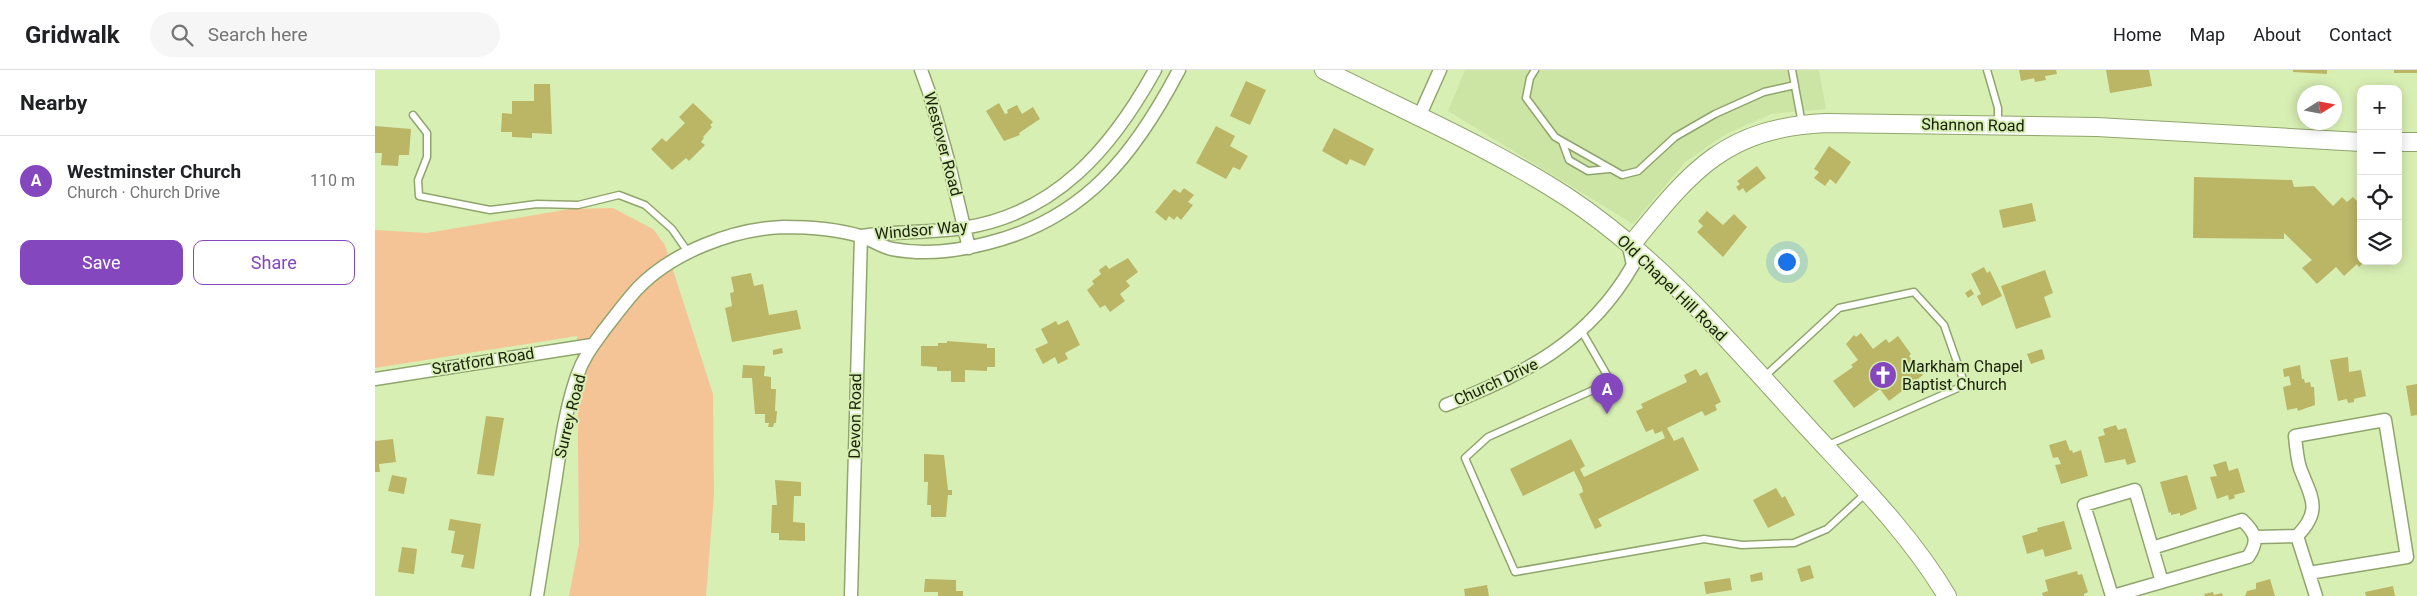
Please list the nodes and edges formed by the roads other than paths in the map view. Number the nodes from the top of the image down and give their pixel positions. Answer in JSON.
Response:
{"nodes":[{"id":1,"x":921,"y":70,"type":"edge"},
{"id":2,"x":1155,"y":70,"type":"edge"},
{"id":3,"x":1179,"y":70,"type":"edge"},
{"id":4,"x":1324,"y":70,"type":"edge"},
{"id":5,"x":1440,"y":70,"type":"edge"},
{"id":6,"x":1535,"y":70,"type":"edge"},
{"id":7,"x":1792,"y":70,"type":"edge"},
{"id":8,"x":1987,"y":70,"type":"edge"},
{"id":9,"x":1795,"y":85,"type":"junction"},
{"id":10,"x":413,"y":115,"type":"dead end"},
{"id":11,"x":1419,"y":117,"type":"junction"},
{"id":12,"x":1802,"y":124,"type":"junction"},
{"id":13,"x":1999,"y":126,"type":"junction"},
{"id":14,"x":1562,"y":141,"type":"junction"},
{"id":15,"x":2357,"y":142,"type":"edge"},
{"id":16,"x":2402,"y":142,"type":"edge"},
{"id":17,"x":2417,"y":142,"type":"edge"},
{"id":18,"x":1611,"y":169,"type":"junction"},
{"id":19,"x":964,"y":228,"type":"junction"},
{"id":20,"x":861,"y":236,"type":"junction"},
{"id":21,"x":1631,"y":245,"type":"junction"},
{"id":22,"x":969,"y":248,"type":"junction"},
{"id":23,"x":689,"y":253,"type":"junction"},
{"id":24,"x":666,"y":266,"type":"joint"},
{"id":25,"x":1581,"y":330,"type":"junction"},
{"id":26,"x":592,"y":345,"type":"junction"},
{"id":27,"x":375,"y":378,"type":"edge"},
{"id":28,"x":1763,"y":378,"type":"junction"},
{"id":29,"x":1446,"y":405,"type":"dead end"},
{"id":30,"x":1825,"y":446,"type":"junction"},
{"id":31,"x":1866,"y":492,"type":"junction"},
{"id":32,"x":2297,"y":536,"type":"junction"},
{"id":33,"x":2256,"y":538,"type":"junction"},
{"id":34,"x":2153,"y":548,"type":"junction"},
{"id":35,"x":2309,"y":573,"type":"junction"},
{"id":36,"x":2162,"y":582,"type":"junction"},
{"id":37,"x":537,"y":596,"type":"edge"},
{"id":38,"x":851,"y":596,"type":"edge"},
{"id":39,"x":1947,"y":596,"type":"edge"},
{"id":40,"x":2112,"y":596,"type":"edge"},
{"id":41,"x":2317,"y":596,"type":"edge"}],
"edges":[{"from":1,"to":19,"type":"street","name":"Westover Road"},
{"from":2,"to":19,"type":"street","name":"Windsor Way"},
{"from":3,"to":22,"type":"street","name":"Windsor Way"},
{"from":4,"to":11,"type":"street","name":"Old Chapel Hill Road"},
{"from":5,"to":11,"type":"street"},
{"from":6,"to":14,"type":"lane"},
{"from":7,"to":9,"type":"lane"},
{"from":8,"to":13,"type":"lane"},
{"from":9,"to":12,"type":"lane"},
{"from":9,"to":18,"type":"lane"},
{"from":10,"to":23,"type":"lane"},
{"from":11,"to":21,"type":"street","name":"Old Chapel Hill Road"},
{"from":12,"to":13,"type":"street","name":"Shannon Road"},
{"from":12,"to":21,"type":"street","name":"Shannon Road"},
{"from":13,"to":15,"type":"street","name":"Shannon Road"},
{"from":14,"to":18,"type":"lane"},
{"from":14,"to":18,"type":"lane"},
{"from":16,"to":17,"type":"street"},
{"from":19,"to":20,"type":"street","name":"Windsor Way"},
{"from":19,"to":22,"type":"street","name":"Westover Road"},
{"from":20,"to":22,"type":"street","name":"Windsor Way"},
{"from":20,"to":23,"type":"street","name":"Windsor Way"},
{"from":20,"to":38,"type":"street","name":"Devon Road"},
{"from":21,"to":25,"type":"street","name":"Church Drive"},
{"from":21,"to":28,"type":"street","name":"Old Chapel Hill Road"},
{"from":23,"to":24,"type":"street","name":"Windsor Way"},
{"from":24,"to":26,"type":"street","name":"Surrey Road"},
{"from":25,"to":29,"type":"street","name":"Church Drive"},
{"from":25,"to":31,"type":"lane"},
{"from":26,"to":27,"type":"street","name":"Stratford Road"},
{"from":26,"to":37,"type":"street","name":"Surrey Road"},
{"from":28,"to":30,"type":"street","name":"Old Chapel Hill Road"},
{"from":28,"to":30,"type":"lane"},
{"from":30,"to":31,"type":"street","name":"Old Chapel Hill Road"},
{"from":31,"to":39,"type":"street","name":"Old Chapel Hill Road"},
{"from":32,"to":33,"type":"street"},
{"from":32,"to":35,"type":"street"},
{"from":32,"to":35,"type":"street"},
{"from":33,"to":34,"type":"street"},
{"from":33,"to":36,"type":"street"},
{"from":34,"to":36,"type":"street"},
{"from":34,"to":40,"type":"street"},
{"from":35,"to":41,"type":"street"},
{"from":36,"to":40,"type":"street"}]}
